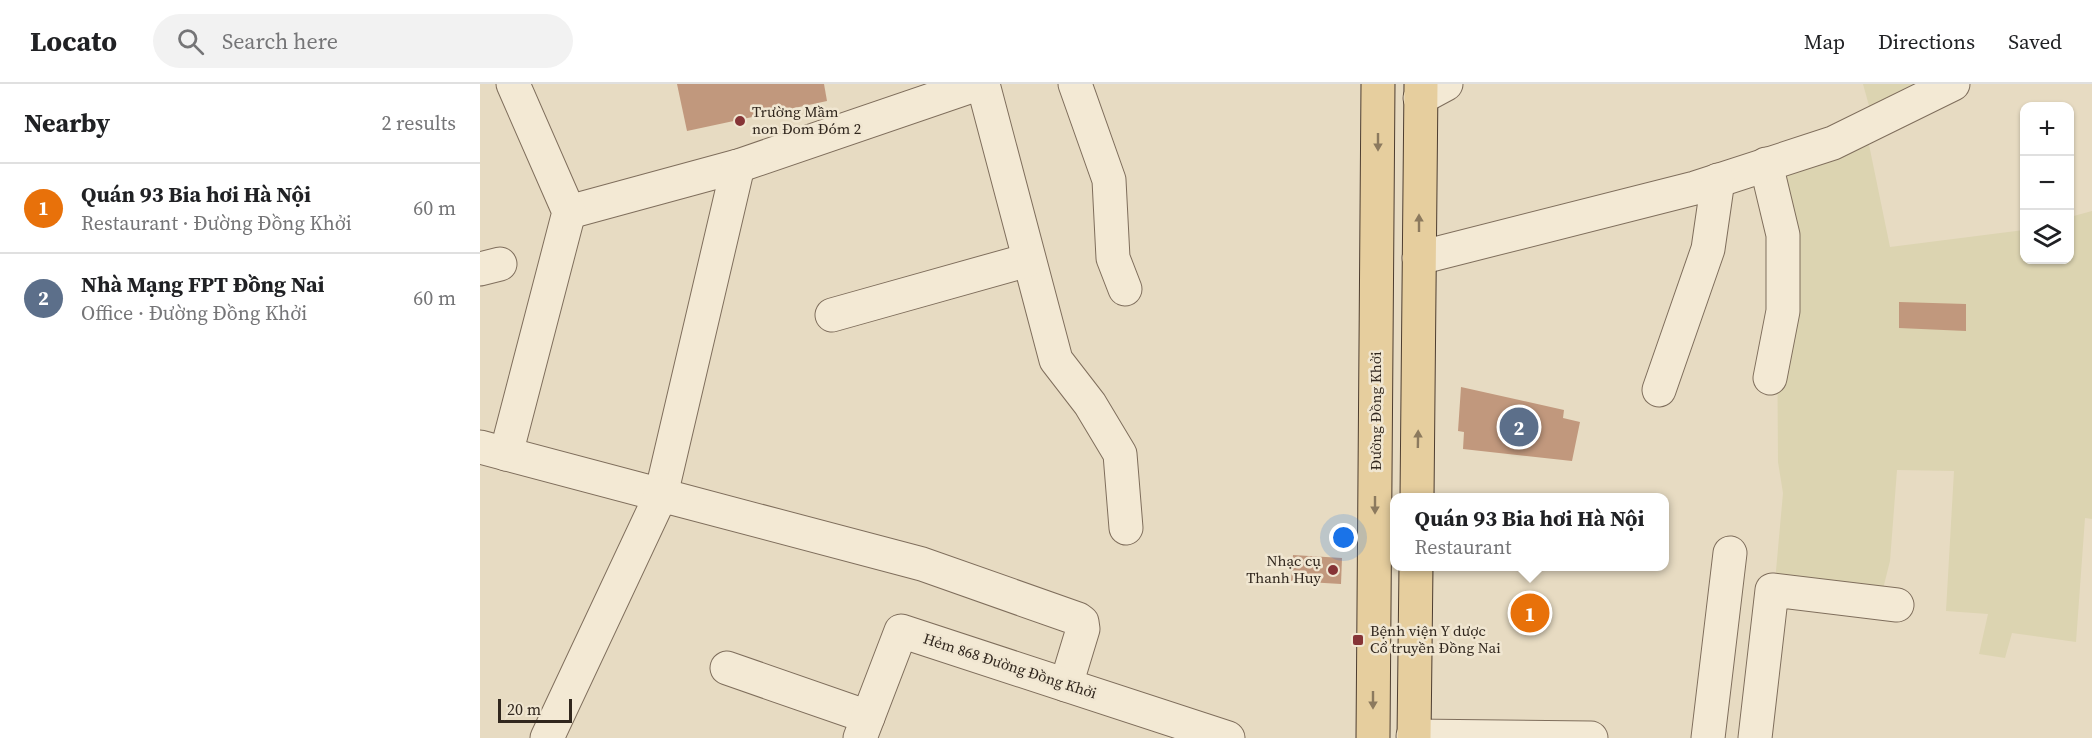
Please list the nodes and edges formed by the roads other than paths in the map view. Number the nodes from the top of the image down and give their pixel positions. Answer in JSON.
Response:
{"nodes":[{"id":1,"x":513,"y":84,"type":"edge"},
{"id":2,"x":978,"y":84,"type":"edge"},
{"id":3,"x":983,"y":84,"type":"edge"},
{"id":4,"x":1075,"y":84,"type":"edge"},
{"id":5,"x":1378,"y":84,"type":"edge"},
{"id":6,"x":1953,"y":84,"type":"edge"},
{"id":7,"x":1429,"y":89,"type":"edge"},
{"id":8,"x":905,"y":95,"type":"edge"},
{"id":9,"x":1766,"y":164,"type":"junction"},
{"id":10,"x":738,"y":166,"type":"junction"},
{"id":11,"x":1718,"y":180,"type":"junction"},
{"id":12,"x":569,"y":212,"type":"junction"},
{"id":13,"x":1419,"y":258,"type":"junction"},
{"id":14,"x":1028,"y":260,"type":"junction"},
{"id":15,"x":1125,"y":289,"type":"dead end"},
{"id":16,"x":832,"y":315,"type":"dead end"},
{"id":17,"x":1770,"y":378,"type":"dead end"},
{"id":18,"x":1659,"y":390,"type":"dead end"},
{"id":19,"x":493,"y":450,"type":"edge"},
{"id":20,"x":1417,"y":493,"type":"edge"},
{"id":21,"x":661,"y":495,"type":"junction"},
{"id":22,"x":1126,"y":528,"type":"dead end"},
{"id":23,"x":1730,"y":553,"type":"dead end"},
{"id":24,"x":1416,"y":571,"type":"edge"},
{"id":25,"x":1897,"y":605,"type":"dead end"},
{"id":26,"x":727,"y":668,"type":"dead end"},
{"id":27,"x":1066,"y":685,"type":"junction"},
{"id":28,"x":864,"y":727,"type":"edge"},
{"id":29,"x":1373,"y":735,"type":"edge"},
{"id":30,"x":1414,"y":737,"type":"edge"},
{"id":31,"x":547,"y":738,"type":"edge"},
{"id":32,"x":1228,"y":738,"type":"edge"},
{"id":33,"x":1591,"y":738,"type":"edge"},
{"id":34,"x":1708,"y":738,"type":"edge"},
{"id":35,"x":1755,"y":738,"type":"edge"}],
"edges":[{"from":1,"to":12,"type":"street"},
{"from":2,"to":8,"type":"street"},
{"from":3,"to":14,"type":"street"},
{"from":4,"to":15,"type":"street"},
{"from":5,"to":29,"type":"main road","name":"Đường Đồng Khởi","one_way":true},
{"from":6,"to":9,"type":"street"},
{"from":13,"to":7,"type":"main road","one_way":true},
{"from":8,"to":10,"type":"street"},
{"from":9,"to":11,"type":"street"},
{"from":9,"to":17,"type":"street"},
{"from":10,"to":12,"type":"street"},
{"from":10,"to":21,"type":"street"},
{"from":11,"to":13,"type":"street"},
{"from":11,"to":18,"type":"street"},
{"from":12,"to":19,"type":"street"},
{"from":20,"to":13,"type":"main road","one_way":true},
{"from":14,"to":16,"type":"street"},
{"from":14,"to":22,"type":"street"},
{"from":19,"to":21,"type":"street"},
{"from":21,"to":27,"type":"street"},
{"from":21,"to":31,"type":"street"},
{"from":23,"to":34,"type":"street"},
{"from":24,"to":30,"type":"main road"},
{"from":25,"to":35,"type":"street"},
{"from":26,"to":28,"type":"street"},
{"from":27,"to":28,"type":"street","name":"Hẻm 868 Đường Đồng Khởi"},
{"from":27,"to":32,"type":"street","name":"Hẻm 868 Đường Đồng Khởi"},
{"from":29,"to":30,"type":"main road"},
{"from":30,"to":33,"type":"street"}]}
